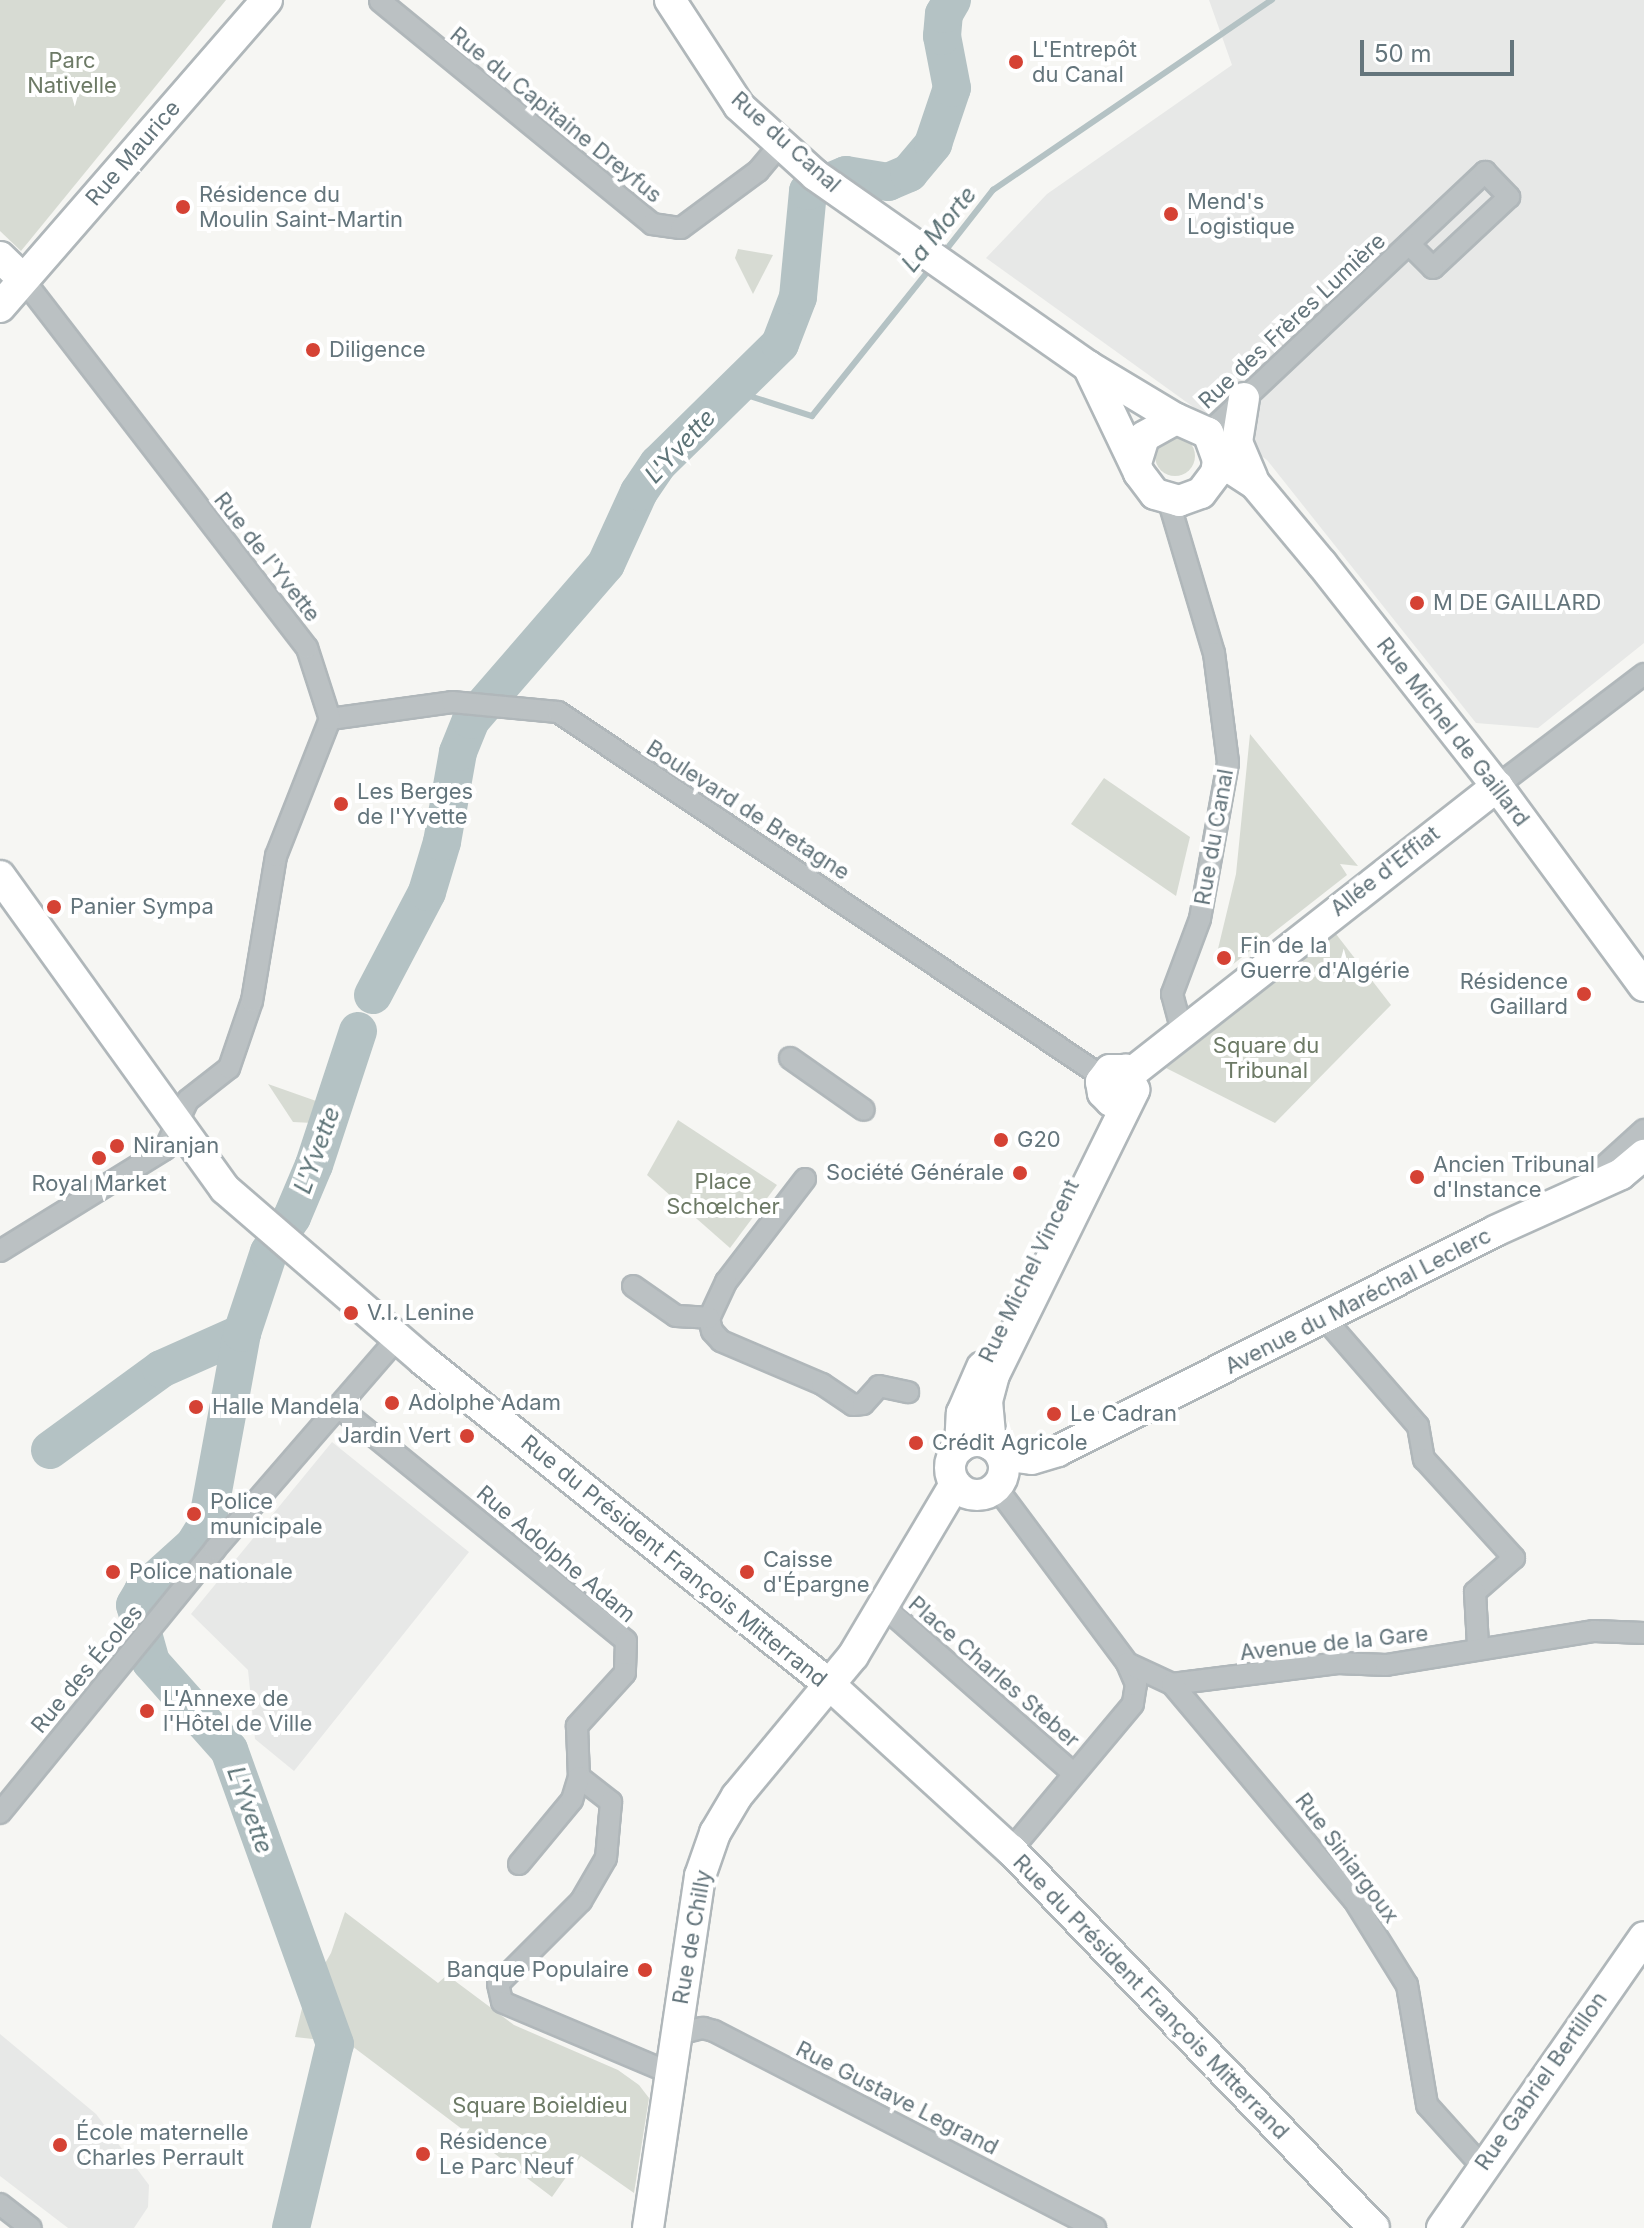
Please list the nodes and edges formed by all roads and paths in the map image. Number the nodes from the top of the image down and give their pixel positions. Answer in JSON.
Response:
{"nodes":[{"id":1,"x":267,"y":0,"type":"edge"},
{"id":2,"x":670,"y":0,"type":"edge"},
{"id":3,"x":380,"y":1,"type":"edge"},
{"id":4,"x":781,"y":144,"type":"junction"},
{"id":5,"x":1409,"y":244,"type":"junction"},
{"id":6,"x":0,"y":257,"type":"edge"},
{"id":7,"x":23,"y":279,"type":"junction"},
{"id":8,"x":0,"y":307,"type":"edge"},
{"id":9,"x":1088,"y":366,"type":"junction"},
{"id":10,"x":1244,"y":398,"type":"junction"},
{"id":11,"x":1176,"y":419,"type":"junction"},
{"id":12,"x":1212,"y":459,"type":"junction"},
{"id":13,"x":1137,"y":460,"type":"junction"},
{"id":14,"x":1255,"y":484,"type":"junction"},
{"id":15,"x":1168,"y":499,"type":"junction"},
{"id":16,"x":1644,"y":674,"type":"edge"},
{"id":17,"x":330,"y":719,"type":"junction"},
{"id":18,"x":1497,"y":786,"type":"junction"},
{"id":19,"x":0,"y":876,"type":"edge"},
{"id":20,"x":1644,"y":986,"type":"edge"},
{"id":21,"x":1182,"y":1031,"type":"junction"},
{"id":22,"x":790,"y":1058,"type":"dead end"},
{"id":23,"x":1117,"y":1087,"type":"junction"},
{"id":24,"x":864,"y":1110,"type":"dead end"},
{"id":25,"x":177,"y":1117,"type":"junction"},
{"id":26,"x":1644,"y":1130,"type":"edge"},
{"id":27,"x":1644,"y":1155,"type":"edge"},
{"id":28,"x":805,"y":1179,"type":"dead end"},
{"id":29,"x":1573,"y":1194,"type":"junction"},
{"id":30,"x":0,"y":1251,"type":"edge"},
{"id":31,"x":633,"y":1286,"type":"dead end"},
{"id":32,"x":709,"y":1318,"type":"junction"},
{"id":33,"x":1325,"y":1319,"type":"junction"},
{"id":34,"x":398,"y":1338,"type":"junction"},
{"id":35,"x":908,"y":1392,"type":"dead end"},
{"id":36,"x":337,"y":1406,"type":"junction"},
{"id":37,"x":960,"y":1447,"type":"junction"},
{"id":38,"x":997,"y":1467,"type":"junction"},
{"id":39,"x":955,"y":1484,"type":"junction"},
{"id":40,"x":883,"y":1606,"type":"junction"},
{"id":41,"x":1644,"y":1633,"type":"edge"},
{"id":42,"x":1478,"y":1646,"type":"junction"},
{"id":43,"x":1127,"y":1663,"type":"junction"},
{"id":44,"x":1172,"y":1684,"type":"junction"},
{"id":45,"x":830,"y":1685,"type":"junction"},
{"id":46,"x":1074,"y":1774,"type":"junction"},
{"id":47,"x":579,"y":1777,"type":"junction"},
{"id":48,"x":0,"y":1813,"type":"edge"},
{"id":49,"x":1011,"y":1850,"type":"junction"},
{"id":50,"x":519,"y":1864,"type":"dead end"},
{"id":51,"x":1644,"y":1937,"type":"edge"},
{"id":52,"x":674,"y":2035,"type":"junction"},
{"id":53,"x":668,"y":2072,"type":"junction"},
{"id":54,"x":1481,"y":2165,"type":"junction"},
{"id":55,"x":0,"y":2204,"type":"edge"},
{"id":56,"x":31,"y":2228,"type":"edge"},
{"id":57,"x":648,"y":2228,"type":"edge"},
{"id":58,"x":1095,"y":2228,"type":"edge"},
{"id":59,"x":1374,"y":2228,"type":"edge"},
{"id":60,"x":1442,"y":2228,"type":"edge"}],
"edges":[{"from":1,"to":7,"type":"street","name":"Rue Maurice"},
{"from":2,"to":4,"type":"street","name":"Rue du Canal"},
{"from":3,"to":4,"type":"street","name":"Rue du Capitaine Dreyfus"},
{"from":4,"to":9,"type":"street","name":"Rue du Canal"},
{"from":5,"to":5,"type":"street","name":"Rue des Frères Lumière"},
{"from":5,"to":10,"type":"street","name":"Rue des Frères Lumière"},
{"from":6,"to":7,"type":"street"},
{"from":7,"to":8,"type":"street","name":"Rue Maurice"},
{"from":7,"to":17,"type":"street","name":"Rue de l'Yvette"},
{"from":9,"to":11,"type":"street","name":"Rue du Canal"},
{"from":9,"to":13,"type":"street","name":"Rue du Canal"},
{"from":10,"to":12,"type":"street","name":"Rue des Frères Lumière"},
{"from":10,"to":14,"type":"street","name":"Rue Michel de Gaillard"},
{"from":11,"to":12,"type":"street"},
{"from":11,"to":13,"type":"street"},
{"from":12,"to":14,"type":"street"},
{"from":12,"to":15,"type":"street"},
{"from":13,"to":15,"type":"street"},
{"from":14,"to":18,"type":"street","name":"Rue Michel de Gaillard"},
{"from":15,"to":21,"type":"street","name":"Rue du Canal"},
{"from":16,"to":18,"type":"street","name":"Allée d'Effiat"},
{"from":17,"to":23,"type":"street","name":"Boulevard de Bretagne"},
{"from":17,"to":25,"type":"street"},
{"from":18,"to":20,"type":"street","name":"Rue Michel de Gaillard"},
{"from":18,"to":21,"type":"street","name":"Allée d'Effiat"},
{"from":19,"to":25,"type":"street","name":"Rue du Président François Mitterrand"},
{"from":21,"to":23,"type":"street","name":"Allée d'Effiat"},
{"from":22,"to":24,"type":"street"},
{"from":23,"to":37,"type":"street","name":"Rue Michel Vincent"},
{"from":23,"to":38,"type":"street","name":"Rue Michel Vincent"},
{"from":25,"to":30,"type":"street"},
{"from":25,"to":34,"type":"street","name":"Rue du Président François Mitterrand"},
{"from":26,"to":29,"type":"street","name":"Avenue du Maréchal Leclerc"},
{"from":27,"to":29,"type":"street"},
{"from":28,"to":32,"type":"street"},
{"from":29,"to":33,"type":"street","name":"Avenue du Maréchal Leclerc"},
{"from":31,"to":32,"type":"street"},
{"from":32,"to":35,"type":"street"},
{"from":33,"to":38,"type":"street","name":"Avenue du Maréchal Leclerc"},
{"from":33,"to":42,"type":"street"},
{"from":34,"to":36,"type":"street","name":"Rue des Écoles"},
{"from":34,"to":45,"type":"street","name":"Rue du Président François Mitterrand"},
{"from":36,"to":47,"type":"street","name":"Rue Adolphe Adam"},
{"from":36,"to":48,"type":"street","name":"Rue des Écoles"},
{"from":37,"to":38,"type":"street"},
{"from":37,"to":39,"type":"street"},
{"from":38,"to":39,"type":"street"},
{"from":38,"to":43,"type":"street"},
{"from":39,"to":40,"type":"street"},
{"from":40,"to":45,"type":"street"},
{"from":40,"to":46,"type":"street","name":"Place Charles Steber"},
{"from":41,"to":42,"type":"street","name":"Avenue de la Gare"},
{"from":42,"to":44,"type":"street","name":"Avenue de la Gare"},
{"from":43,"to":44,"type":"street"},
{"from":43,"to":46,"type":"street"},
{"from":44,"to":54,"type":"street","name":"Rue Siniargoux"},
{"from":45,"to":49,"type":"street","name":"Rue du Président François Mitterrand"},
{"from":45,"to":52,"type":"street","name":"Rue de Chilly"},
{"from":46,"to":49,"type":"street"},
{"from":47,"to":50,"type":"street","name":"Rue Adolphe Adam"},
{"from":47,"to":53,"type":"street"},
{"from":49,"to":59,"type":"street","name":"Rue du Président François Mitterrand"},
{"from":51,"to":54,"type":"street","name":"Rue Gabriel Bertillon"},
{"from":52,"to":53,"type":"street","name":"Rue de Chilly"},
{"from":52,"to":58,"type":"street","name":"Rue Gustave Legrand"},
{"from":53,"to":57,"type":"street","name":"Rue de Chilly"},
{"from":54,"to":60,"type":"street","name":"Rue Gabriel Bertillon"},
{"from":55,"to":56,"type":"street"}]}
